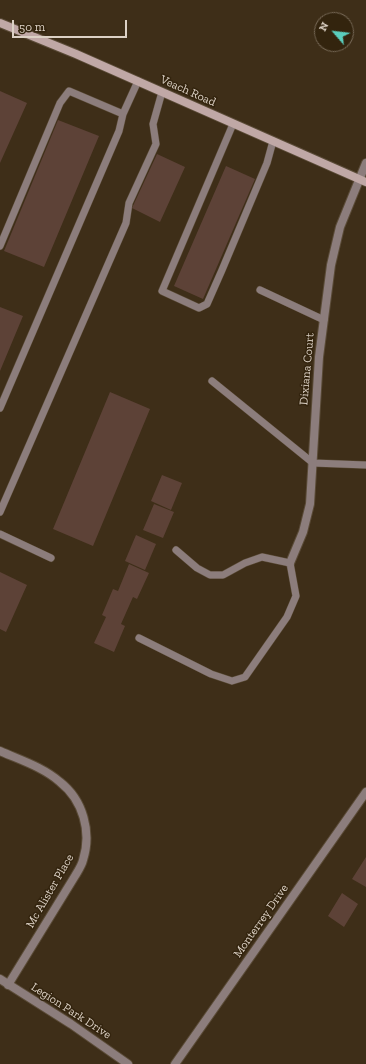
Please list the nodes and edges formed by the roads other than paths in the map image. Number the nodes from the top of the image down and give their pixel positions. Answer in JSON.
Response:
{"nodes":[{"id":1,"x":0,"y":23,"type":"edge"},
{"id":2,"x":138,"y":82,"type":"junction"},
{"id":3,"x":162,"y":92,"type":"junction"},
{"id":4,"x":123,"y":114,"type":"junction"},
{"id":5,"x":233,"y":124,"type":"junction"},
{"id":6,"x":274,"y":141,"type":"junction"},
{"id":7,"x":366,"y":164,"type":"edge"},
{"id":8,"x":362,"y":181,"type":"edge"},
{"id":9,"x":0,"y":246,"type":"edge"},
{"id":10,"x":260,"y":290,"type":"dead end"},
{"id":11,"x":324,"y":320,"type":"junction"},
{"id":12,"x":212,"y":381,"type":"dead end"},
{"id":13,"x":0,"y":408,"type":"edge"},
{"id":14,"x":313,"y":463,"type":"junction"},
{"id":15,"x":366,"y":465,"type":"edge"},
{"id":16,"x":0,"y":512,"type":"edge"},
{"id":17,"x":0,"y":534,"type":"edge"},
{"id":18,"x":176,"y":550,"type":"dead end"},
{"id":19,"x":51,"y":558,"type":"dead end"},
{"id":20,"x":290,"y":563,"type":"junction"},
{"id":21,"x":139,"y":638,"type":"dead end"},
{"id":22,"x":0,"y":751,"type":"edge"},
{"id":23,"x":366,"y":792,"type":"edge"},
{"id":24,"x":0,"y":979,"type":"edge"},
{"id":25,"x":8,"y":985,"type":"junction"},
{"id":26,"x":128,"y":1064,"type":"edge"},
{"id":27,"x":175,"y":1064,"type":"edge"}],
"edges":[{"from":1,"to":2,"type":"street","name":"Veach Road"},
{"from":2,"to":3,"type":"street","name":"Veach Road"},
{"from":2,"to":4,"type":"lane"},
{"from":3,"to":5,"type":"street","name":"Veach Road"},
{"from":3,"to":16,"type":"lane"},
{"from":4,"to":9,"type":"lane"},
{"from":4,"to":13,"type":"lane"},
{"from":5,"to":6,"type":"street","name":"Veach Road"},
{"from":5,"to":6,"type":"lane"},
{"from":6,"to":8,"type":"street","name":"Veach Road"},
{"from":7,"to":8,"type":"street","name":"Dixiana Court"},
{"from":8,"to":11,"type":"street","name":"Dixiana Court"},
{"from":10,"to":11,"type":"lane"},
{"from":11,"to":14,"type":"street","name":"Dixiana Court"},
{"from":12,"to":14,"type":"lane"},
{"from":14,"to":15,"type":"lane"},
{"from":14,"to":20,"type":"street","name":"Dixiana Court"},
{"from":17,"to":19,"type":"lane"},
{"from":18,"to":20,"type":"lane"},
{"from":20,"to":21,"type":"lane"},
{"from":22,"to":25,"type":"street","name":"Mc Alister Place"},
{"from":23,"to":27,"type":"street","name":"Monterrey Drive"},
{"from":24,"to":25,"type":"street","name":"Legion Park Drive"},
{"from":25,"to":26,"type":"street","name":"Legion Park Drive"}]}
